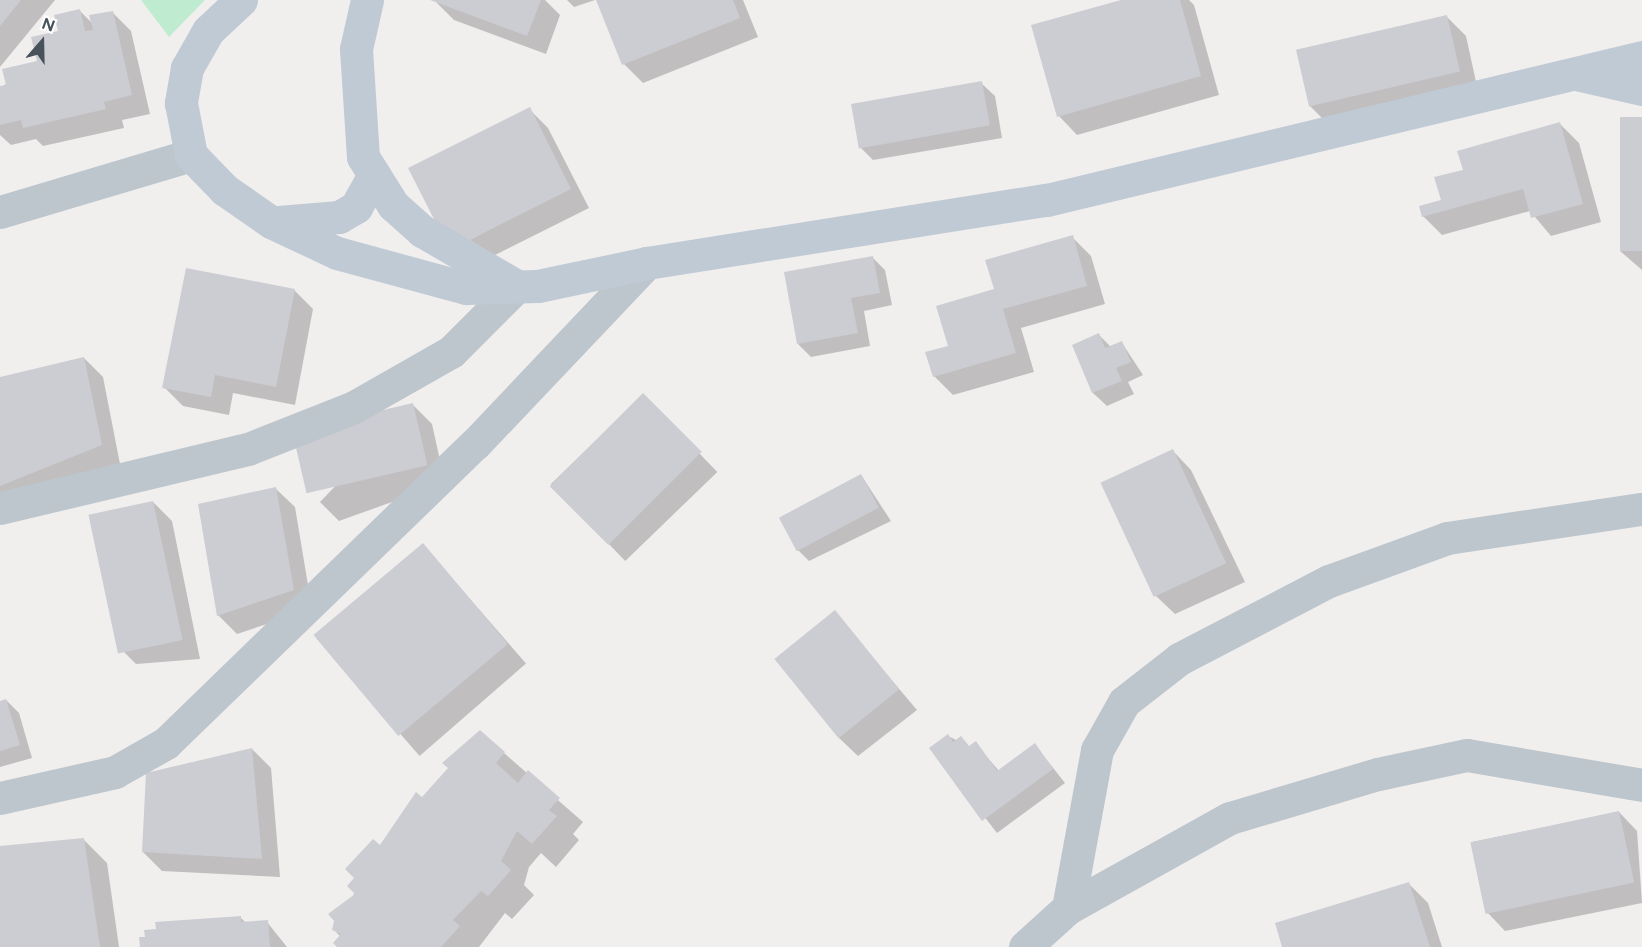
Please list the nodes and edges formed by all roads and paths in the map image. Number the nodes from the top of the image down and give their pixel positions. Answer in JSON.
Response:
{"nodes":[{"id":1,"x":241,"y":0,"type":"edge"},
{"id":2,"x":367,"y":0,"type":"edge"},
{"id":3,"x":1642,"y":57,"type":"edge"},
{"id":4,"x":1580,"y":75,"type":"junction"},
{"id":5,"x":1642,"y":89,"type":"edge"},
{"id":6,"x":190,"y":155,"type":"junction"},
{"id":7,"x":374,"y":175,"type":"junction"},
{"id":8,"x":0,"y":212,"type":"edge"},
{"id":9,"x":272,"y":222,"type":"junction"},
{"id":10,"x":647,"y":263,"type":"junction"},
{"id":11,"x":517,"y":286,"type":"junction"},
{"id":12,"x":0,"y":508,"type":"edge"},
{"id":13,"x":1642,"y":509,"type":"edge"},
{"id":14,"x":1642,"y":785,"type":"edge"},
{"id":15,"x":0,"y":798,"type":"edge"},
{"id":16,"x":1068,"y":908,"type":"junction"},
{"id":17,"x":1025,"y":947,"type":"edge"}],
"edges":[{"from":1,"to":6,"type":"main road"},
{"from":2,"to":7,"type":"main road"},
{"from":3,"to":4,"type":"main road"},
{"from":4,"to":5,"type":"main road"},
{"from":4,"to":10,"type":"main road"},
{"from":6,"to":8,"type":"street"},
{"from":6,"to":9,"type":"main road"},
{"from":7,"to":9,"type":"main road"},
{"from":7,"to":11,"type":"main road"},
{"from":9,"to":11,"type":"main road"},
{"from":10,"to":11,"type":"main road"},
{"from":10,"to":15,"type":"street"},
{"from":11,"to":12,"type":"street"},
{"from":13,"to":16,"type":"street"},
{"from":14,"to":16,"type":"street"},
{"from":16,"to":17,"type":"street"}]}
